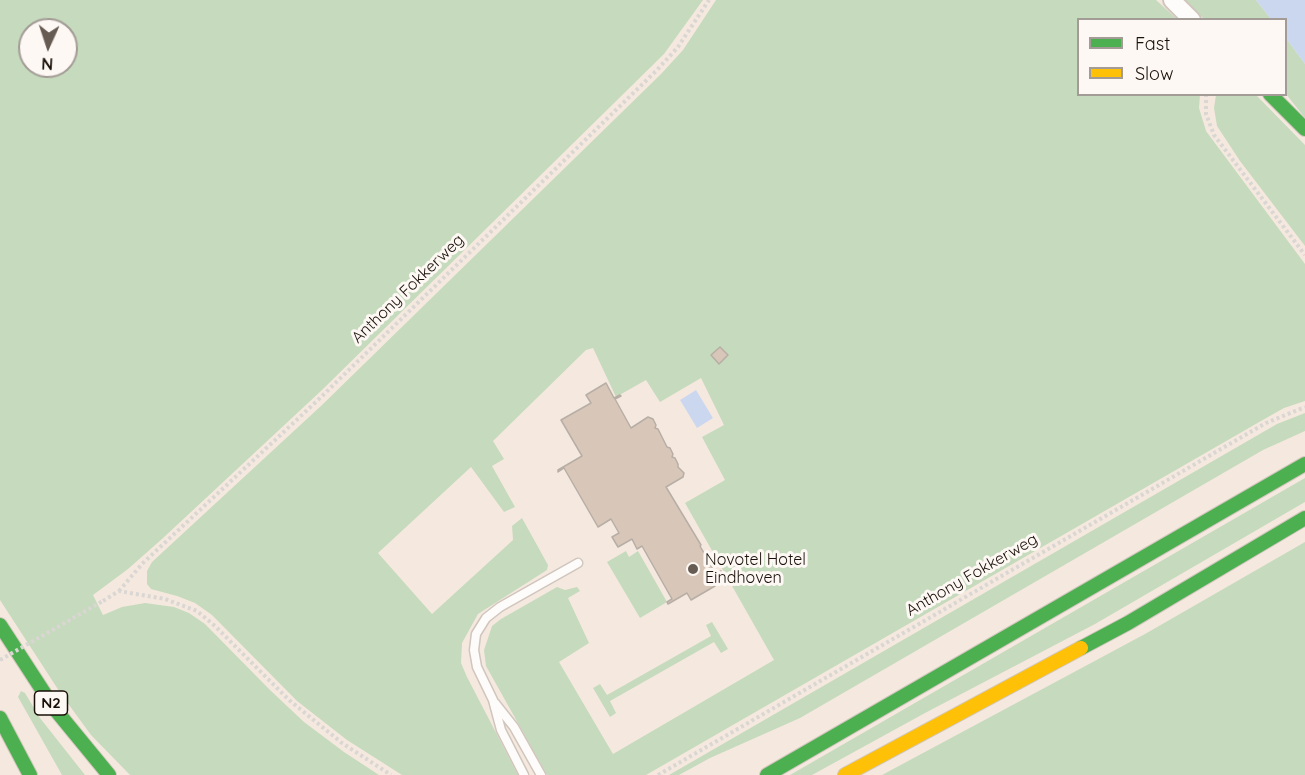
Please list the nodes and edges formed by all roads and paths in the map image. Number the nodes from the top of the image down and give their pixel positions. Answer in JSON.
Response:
{"nodes":[{"id":1,"x":709,"y":0,"type":"edge"},
{"id":2,"x":1172,"y":0,"type":"edge"},
{"id":3,"x":1190,"y":18,"type":"edge"},
{"id":4,"x":1206,"y":96,"type":"edge"},
{"id":5,"x":1272,"y":96,"type":"edge"},
{"id":6,"x":1305,"y":129,"type":"edge"},
{"id":7,"x":1305,"y":255,"type":"edge"},
{"id":8,"x":1305,"y":407,"type":"edge"},
{"id":9,"x":1305,"y":464,"type":"edge"},
{"id":10,"x":1305,"y":518,"type":"edge"},
{"id":11,"x":578,"y":563,"type":"dead end"},
{"id":12,"x":119,"y":591,"type":"junction"},
{"id":13,"x":0,"y":625,"type":"edge"},
{"id":14,"x":0,"y":660,"type":"edge"},
{"id":15,"x":493,"y":700,"type":"junction"},
{"id":16,"x":0,"y":718,"type":"edge"},
{"id":17,"x":30,"y":775,"type":"edge"},
{"id":18,"x":109,"y":775,"type":"edge"},
{"id":19,"x":391,"y":775,"type":"edge"},
{"id":20,"x":524,"y":775,"type":"edge"},
{"id":21,"x":541,"y":775,"type":"edge"},
{"id":22,"x":658,"y":775,"type":"edge"},
{"id":23,"x":767,"y":775,"type":"edge"},
{"id":24,"x":845,"y":775,"type":"edge"}],
"edges":[{"from":1,"to":12,"type":"path","name":"Anthony Fokkerweg"},
{"from":2,"to":3,"type":"street"},
{"from":4,"to":7,"type":"path"},
{"from":5,"to":6,"type":"main road"},
{"from":8,"to":22,"type":"path","name":"Anthony Fokkerweg"},
{"from":9,"to":23,"type":"main road"},
{"from":10,"to":24,"type":"main road"},
{"from":11,"to":15,"type":"lane"},
{"from":12,"to":14,"type":"path","name":"Anthony Fokkerweg","bridge":true},
{"from":12,"to":19,"type":"path"},
{"from":13,"to":18,"type":"main road","number":"N2"},
{"from":15,"to":20,"type":"lane"},
{"from":15,"to":21,"type":"lane"},
{"from":16,"to":17,"type":"main road"}]}
